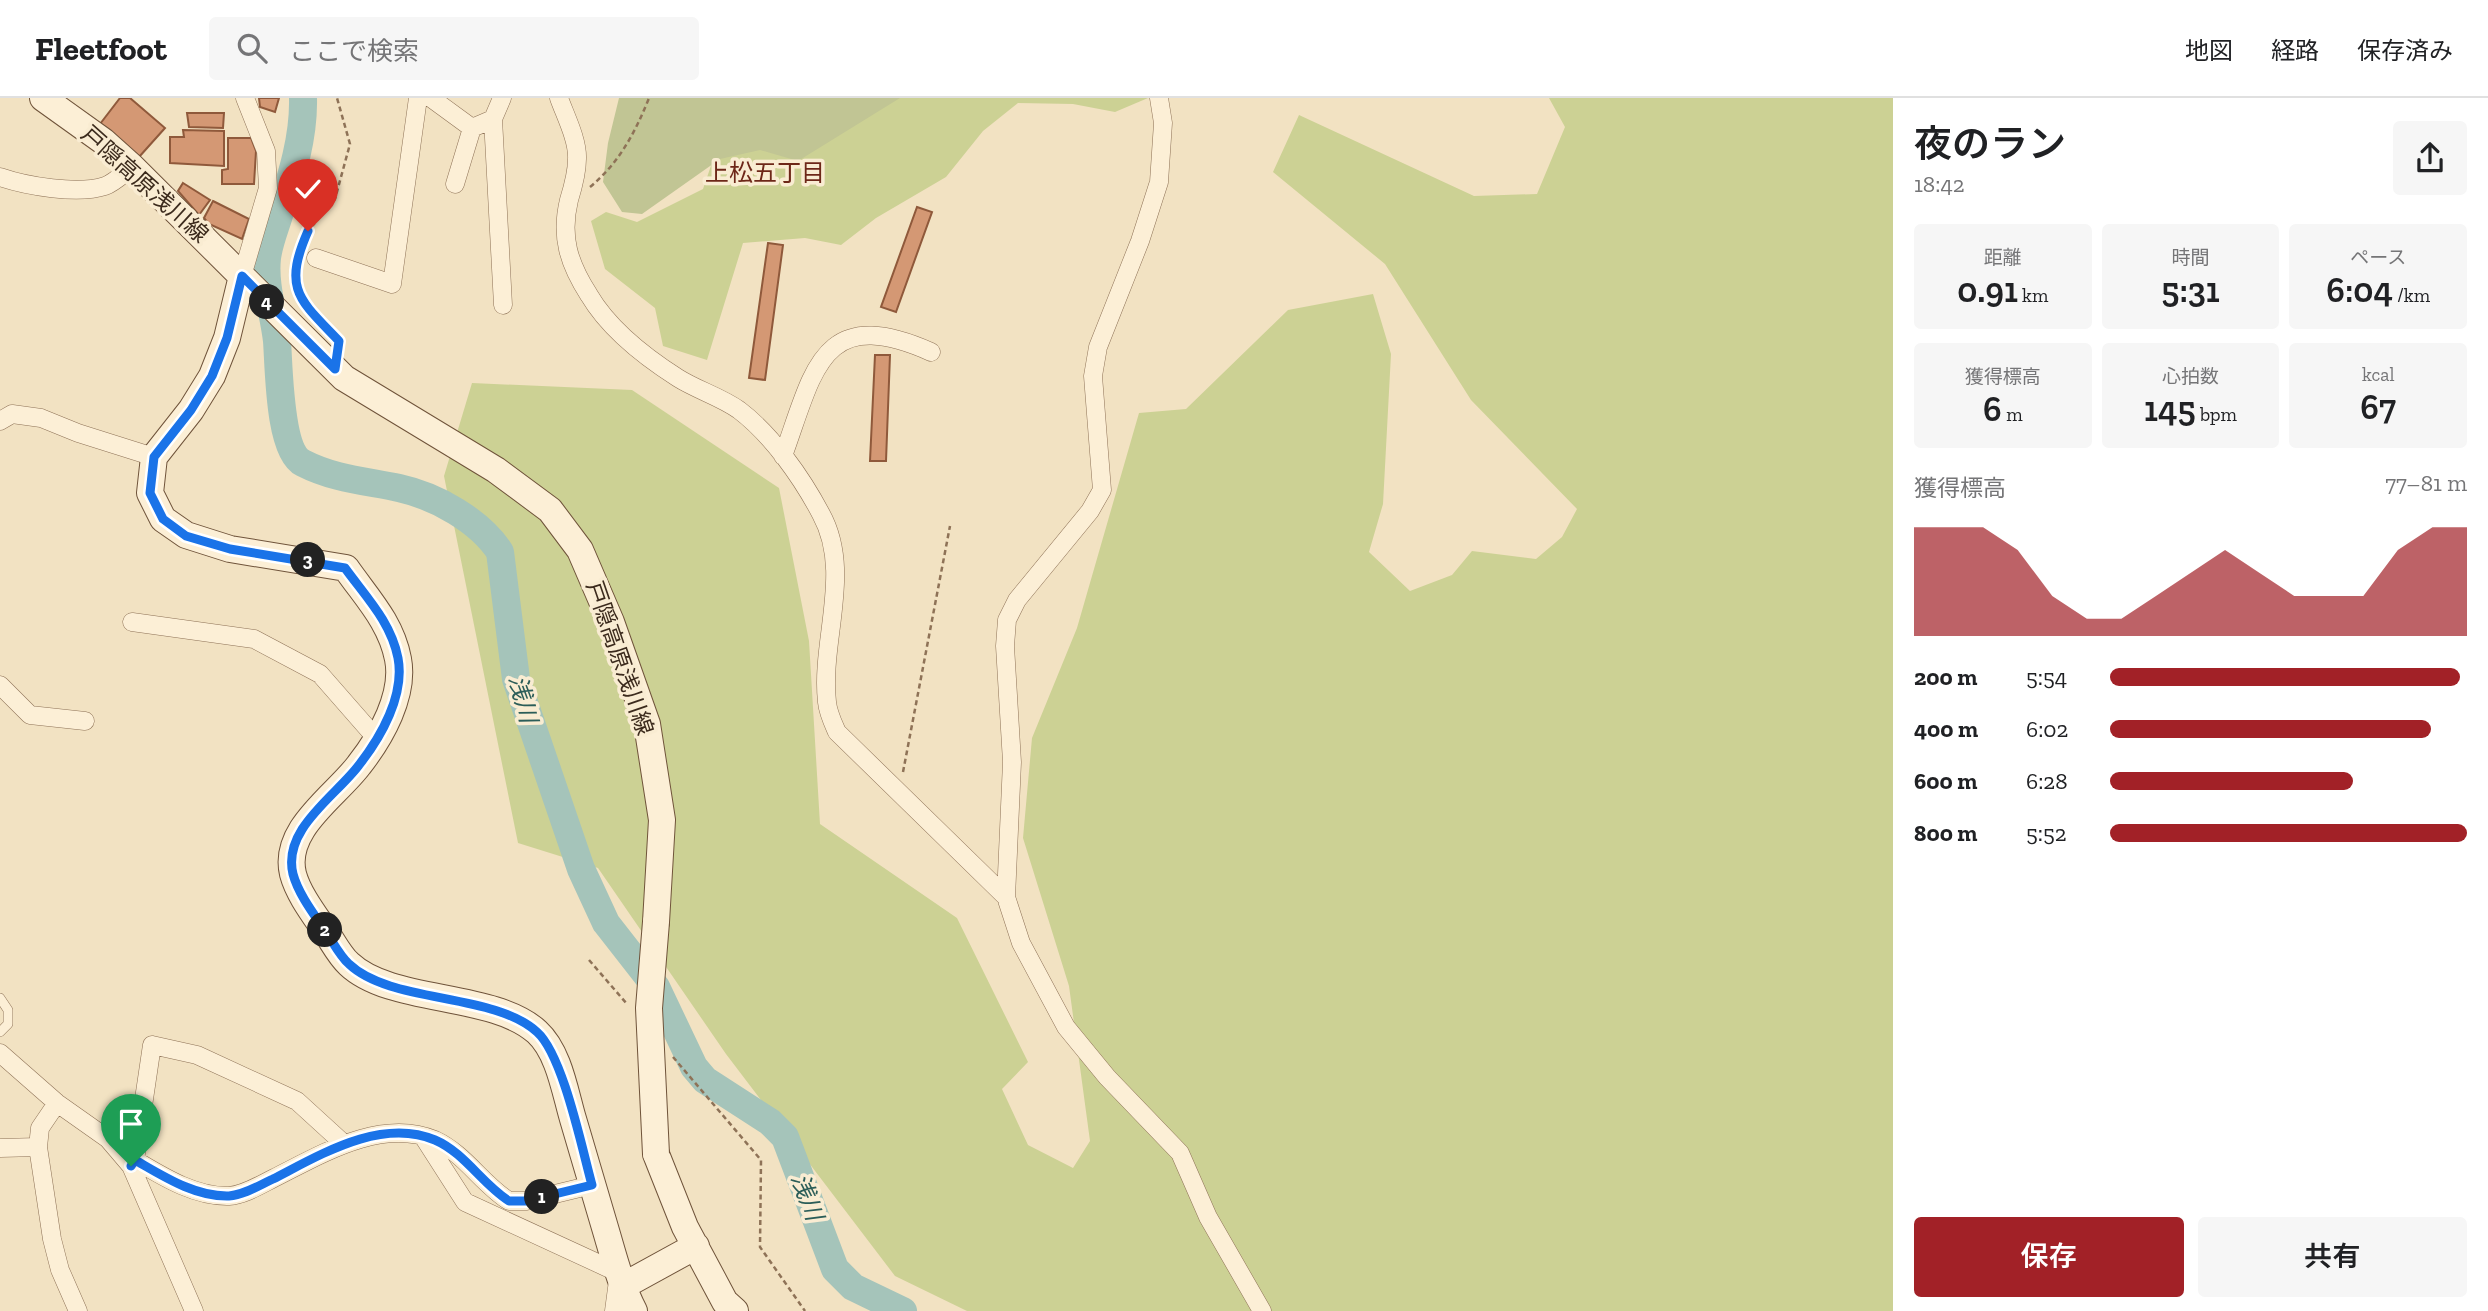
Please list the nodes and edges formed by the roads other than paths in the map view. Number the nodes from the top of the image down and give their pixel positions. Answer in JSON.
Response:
{"nodes":[{"id":1,"x":43,"y":98,"type":"edge"},
{"id":2,"x":245,"y":98,"type":"edge"},
{"id":3,"x":418,"y":98,"type":"edge"},
{"id":4,"x":431,"y":98,"type":"edge"},
{"id":5,"x":502,"y":98,"type":"edge"},
{"id":6,"x":559,"y":98,"type":"edge"},
{"id":7,"x":1159,"y":98,"type":"edge"},
{"id":8,"x":493,"y":119,"type":"junction"},
{"id":9,"x":472,"y":128,"type":"junction"},
{"id":10,"x":132,"y":167,"type":"junction"},
{"id":11,"x":0,"y":177,"type":"edge"},
{"id":12,"x":455,"y":184,"type":"dead end"},
{"id":13,"x":316,"y":258,"type":"dead end"},
{"id":14,"x":247,"y":281,"type":"junction"},
{"id":15,"x":503,"y":305,"type":"dead end"},
{"id":16,"x":931,"y":352,"type":"dead end"},
{"id":17,"x":0,"y":421,"type":"edge"},
{"id":18,"x":783,"y":456,"type":"junction"},
{"id":19,"x":154,"y":457,"type":"junction"},
{"id":20,"x":132,"y":622,"type":"dead end"},
{"id":21,"x":0,"y":685,"type":"edge"},
{"id":22,"x":85,"y":720,"type":"dead end"},
{"id":23,"x":376,"y":738,"type":"junction"},
{"id":24,"x":1006,"y":897,"type":"junction"},
{"id":25,"x":0,"y":998,"type":"edge"},
{"id":26,"x":0,"y":1032,"type":"edge"},
{"id":27,"x":0,"y":1053,"type":"edge"},
{"id":28,"x":57,"y":1103,"type":"junction"},
{"id":29,"x":424,"y":1138,"type":"junction"},
{"id":30,"x":343,"y":1143,"type":"junction"},
{"id":31,"x":38,"y":1147,"type":"junction"},
{"id":32,"x":0,"y":1148,"type":"edge"},
{"id":33,"x":133,"y":1163,"type":"junction"},
{"id":34,"x":592,"y":1185,"type":"junction"},
{"id":35,"x":696,"y":1246,"type":"junction"},
{"id":36,"x":621,"y":1280,"type":"junction"},
{"id":37,"x":78,"y":1311,"type":"edge"},
{"id":38,"x":194,"y":1311,"type":"edge"},
{"id":39,"x":614,"y":1311,"type":"edge"},
{"id":40,"x":634,"y":1311,"type":"edge"},
{"id":41,"x":735,"y":1311,"type":"edge"},
{"id":42,"x":1262,"y":1311,"type":"edge"}],
"edges":[{"from":1,"to":10,"type":"main road","name":"戸隠高原浅川線"},
{"from":2,"to":14,"type":"street"},
{"from":3,"to":13,"type":"street"},
{"from":4,"to":9,"type":"street"},
{"from":5,"to":8,"type":"street"},
{"from":6,"to":18,"type":"street"},
{"from":7,"to":24,"type":"street"},
{"from":8,"to":9,"type":"street"},
{"from":8,"to":15,"type":"street"},
{"from":9,"to":12,"type":"street"},
{"from":10,"to":11,"type":"street"},
{"from":10,"to":14,"type":"main road","name":"戸隠高原浅川線"},
{"from":14,"to":19,"type":"main road"},
{"from":14,"to":35,"type":"main road","name":"戸隠高原浅川線","bridge":true},
{"from":16,"to":18,"type":"street"},
{"from":17,"to":19,"type":"street"},
{"from":18,"to":24,"type":"street"},
{"from":19,"to":23,"type":"main road"},
{"from":20,"to":23,"type":"street"},
{"from":21,"to":22,"type":"street"},
{"from":23,"to":34,"type":"main road"},
{"from":24,"to":42,"type":"street"},
{"from":25,"to":26,"type":"lane"},
{"from":27,"to":28,"type":"street"},
{"from":28,"to":31,"type":"street"},
{"from":28,"to":33,"type":"street"},
{"from":29,"to":30,"type":"street"},
{"from":29,"to":34,"type":"street"},
{"from":29,"to":36,"type":"street"},
{"from":30,"to":33,"type":"street"},
{"from":30,"to":33,"type":"street"},
{"from":31,"to":32,"type":"street"},
{"from":31,"to":37,"type":"street"},
{"from":33,"to":38,"type":"street"},
{"from":34,"to":36,"type":"main road"},
{"from":35,"to":36,"type":"main road"},
{"from":35,"to":41,"type":"main road","name":"戸隠高原浅川線"},
{"from":36,"to":39,"type":"street"},
{"from":36,"to":40,"type":"main road"}]}
